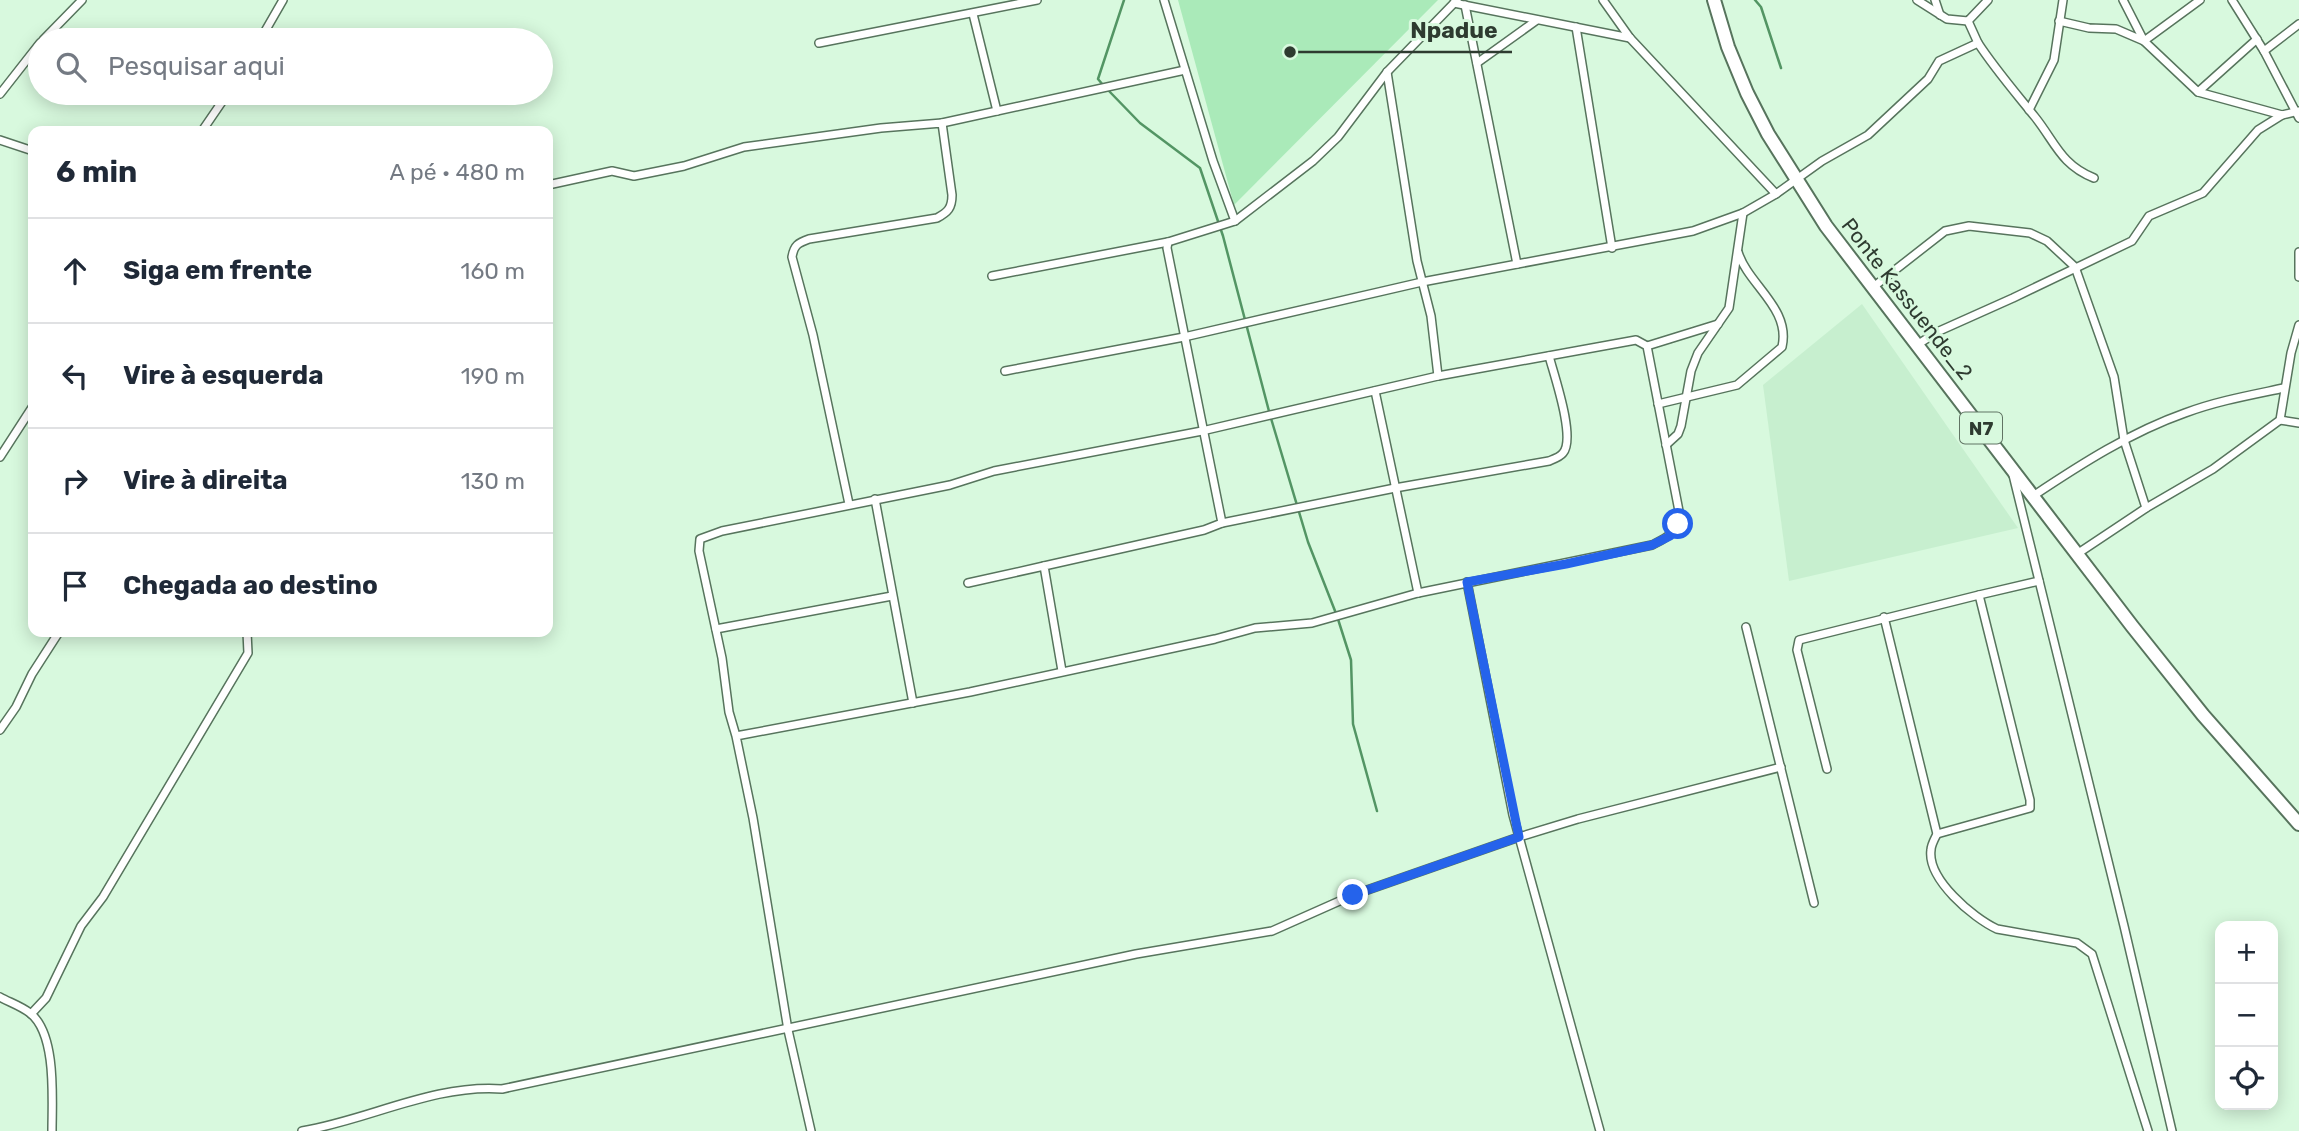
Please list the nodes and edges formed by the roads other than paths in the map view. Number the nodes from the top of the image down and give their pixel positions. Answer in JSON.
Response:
{"nodes":[{"id":1,"x":82,"y":0,"type":"edge"},
{"id":2,"x":283,"y":0,"type":"edge"},
{"id":3,"x":1037,"y":0,"type":"edge"},
{"id":4,"x":1164,"y":0,"type":"edge"},
{"id":5,"x":1603,"y":0,"type":"edge"},
{"id":6,"x":1714,"y":0,"type":"edge"},
{"id":7,"x":1917,"y":0,"type":"edge"},
{"id":8,"x":1935,"y":0,"type":"edge"},
{"id":9,"x":1988,"y":0,"type":"edge"},
{"id":10,"x":2063,"y":0,"type":"edge"},
{"id":11,"x":2123,"y":0,"type":"edge"},
{"id":12,"x":2200,"y":0,"type":"edge"},
{"id":13,"x":2232,"y":0,"type":"edge"},
{"id":14,"x":1455,"y":1,"type":"edge"},
{"id":15,"x":1465,"y":5,"type":"junction"},
{"id":16,"x":973,"y":14,"type":"junction"},
{"id":17,"x":1940,"y":16,"type":"junction"},
{"id":18,"x":1537,"y":20,"type":"junction"},
{"id":19,"x":1968,"y":21,"type":"junction"},
{"id":20,"x":2059,"y":21,"type":"junction"},
{"id":21,"x":2299,"y":24,"type":"edge"},
{"id":22,"x":1576,"y":27,"type":"junction"},
{"id":23,"x":55,"y":28,"type":"edge"},
{"id":24,"x":267,"y":28,"type":"edge"},
{"id":25,"x":1630,"y":38,"type":"junction"},
{"id":26,"x":2257,"y":39,"type":"junction"},
{"id":27,"x":2144,"y":41,"type":"junction"},
{"id":28,"x":818,"y":43,"type":"dead end"},
{"id":29,"x":1978,"y":43,"type":"junction"},
{"id":30,"x":2264,"y":51,"type":"junction"},
{"id":31,"x":28,"y":59,"type":"edge"},
{"id":32,"x":1477,"y":62,"type":"junction"},
{"id":33,"x":1185,"y":70,"type":"junction"},
{"id":34,"x":1387,"y":72,"type":"junction"},
{"id":35,"x":2198,"y":92,"type":"junction"},
{"id":36,"x":0,"y":94,"type":"edge"},
{"id":37,"x":220,"y":105,"type":"edge"},
{"id":38,"x":2029,"y":110,"type":"junction"},
{"id":39,"x":997,"y":111,"type":"junction"},
{"id":40,"x":2298,"y":114,"type":"edge"},
{"id":41,"x":2282,"y":115,"type":"junction"},
{"id":42,"x":942,"y":123,"type":"junction"},
{"id":43,"x":205,"y":126,"type":"edge"},
{"id":44,"x":0,"y":140,"type":"edge"},
{"id":45,"x":28,"y":149,"type":"edge"},
{"id":46,"x":2094,"y":178,"type":"dead end"},
{"id":47,"x":1796,"y":181,"type":"junction"},
{"id":48,"x":553,"y":184,"type":"edge"},
{"id":49,"x":1776,"y":194,"type":"junction"},
{"id":50,"x":1743,"y":213,"type":"junction"},
{"id":51,"x":1235,"y":221,"type":"junction"},
{"id":52,"x":1168,"y":242,"type":"junction"},
{"id":53,"x":1612,"y":248,"type":"junction"},
{"id":54,"x":1738,"y":252,"type":"junction"},
{"id":55,"x":2299,"y":252,"type":"edge"},
{"id":56,"x":1517,"y":264,"type":"junction"},
{"id":57,"x":2075,"y":267,"type":"junction"},
{"id":58,"x":992,"y":276,"type":"dead end"},
{"id":59,"x":2299,"y":277,"type":"edge"},
{"id":60,"x":1422,"y":282,"type":"junction"},
{"id":61,"x":1872,"y":288,"type":"junction"},
{"id":62,"x":1718,"y":324,"type":"junction"},
{"id":63,"x":2299,"y":325,"type":"edge"},
{"id":64,"x":1184,"y":337,"type":"junction"},
{"id":65,"x":1917,"y":345,"type":"junction"},
{"id":66,"x":1647,"y":346,"type":"junction"},
{"id":67,"x":2295,"y":351,"type":"edge"},
{"id":68,"x":1549,"y":356,"type":"junction"},
{"id":69,"x":1005,"y":371,"type":"dead end"},
{"id":70,"x":1438,"y":376,"type":"junction"},
{"id":71,"x":2284,"y":387,"type":"junction"},
{"id":72,"x":1375,"y":391,"type":"junction"},
{"id":73,"x":1686,"y":397,"type":"junction"},
{"id":74,"x":1658,"y":404,"type":"junction"},
{"id":75,"x":28,"y":414,"type":"edge"},
{"id":76,"x":2280,"y":420,"type":"junction"},
{"id":77,"x":2299,"y":423,"type":"edge"},
{"id":78,"x":1202,"y":431,"type":"junction"},
{"id":79,"x":2124,"y":440,"type":"junction"},
{"id":80,"x":1666,"y":445,"type":"junction"},
{"id":81,"x":0,"y":457,"type":"edge"},
{"id":82,"x":2010,"y":464,"type":"junction"},
{"id":83,"x":1395,"y":488,"type":"junction"},
{"id":84,"x":2034,"y":496,"type":"junction"},
{"id":85,"x":874,"y":499,"type":"junction"},
{"id":86,"x":849,"y":504,"type":"junction"},
{"id":87,"x":2146,"y":508,"type":"junction"},
{"id":88,"x":1222,"y":523,"type":"junction"},
{"id":89,"x":2077,"y":554,"type":"junction"},
{"id":90,"x":1044,"y":566,"type":"junction"},
{"id":91,"x":2039,"y":581,"type":"junction"},
{"id":92,"x":1467,"y":582,"type":"junction"},
{"id":93,"x":968,"y":583,"type":"dead end"},
{"id":94,"x":1418,"y":593,"type":"junction"},
{"id":95,"x":1979,"y":595,"type":"junction"},
{"id":96,"x":892,"y":596,"type":"junction"},
{"id":97,"x":1884,"y":617,"type":"junction"},
{"id":98,"x":1746,"y":627,"type":"dead end"},
{"id":99,"x":716,"y":629,"type":"junction"},
{"id":100,"x":56,"y":637,"type":"edge"},
{"id":101,"x":247,"y":637,"type":"edge"},
{"id":102,"x":1062,"y":671,"type":"junction"},
{"id":103,"x":913,"y":703,"type":"junction"},
{"id":104,"x":0,"y":730,"type":"edge"},
{"id":105,"x":736,"y":736,"type":"junction"},
{"id":106,"x":1781,"y":767,"type":"junction"},
{"id":107,"x":1827,"y":769,"type":"dead end"},
{"id":108,"x":2299,"y":824,"type":"edge"},
{"id":109,"x":1937,"y":834,"type":"junction"},
{"id":110,"x":1519,"y":837,"type":"junction"},
{"id":111,"x":1814,"y":903,"type":"dead end"},
{"id":112,"x":0,"y":997,"type":"edge"},
{"id":113,"x":31,"y":1014,"type":"junction"},
{"id":114,"x":788,"y":1030,"type":"junction"},
{"id":115,"x":52,"y":1131,"type":"edge"},
{"id":116,"x":302,"y":1131,"type":"edge"},
{"id":117,"x":811,"y":1131,"type":"edge"},
{"id":118,"x":1600,"y":1131,"type":"edge"},
{"id":119,"x":2148,"y":1131,"type":"edge"},
{"id":120,"x":2172,"y":1131,"type":"edge"}],
"edges":[{"from":1,"to":23,"type":"street"},
{"from":2,"to":24,"type":"street"},
{"from":3,"to":16,"type":"street"},
{"from":4,"to":33,"type":"street"},
{"from":5,"to":25,"type":"street"},
{"from":6,"to":47,"type":"highway","name":"Ponte Kassuende_2","number":"N7"},
{"from":7,"to":17,"type":"street"},
{"from":8,"to":17,"type":"street"},
{"from":9,"to":19,"type":"street"},
{"from":10,"to":20,"type":"street"},
{"from":11,"to":27,"type":"street"},
{"from":12,"to":27,"type":"street"},
{"from":13,"to":26,"type":"street"},
{"from":14,"to":15,"type":"street"},
{"from":14,"to":34,"type":"street"},
{"from":15,"to":18,"type":"street"},
{"from":15,"to":32,"type":"street"},
{"from":16,"to":28,"type":"street"},
{"from":16,"to":39,"type":"street"},
{"from":17,"to":19,"type":"street"},
{"from":18,"to":22,"type":"street"},
{"from":18,"to":32,"type":"street"},
{"from":19,"to":29,"type":"street"},
{"from":20,"to":27,"type":"street"},
{"from":20,"to":38,"type":"street"},
{"from":21,"to":30,"type":"street"},
{"from":22,"to":25,"type":"street"},
{"from":22,"to":53,"type":"street"},
{"from":25,"to":49,"type":"street"},
{"from":26,"to":30,"type":"street"},
{"from":26,"to":35,"type":"street"},
{"from":27,"to":35,"type":"street"},
{"from":29,"to":38,"type":"street"},
{"from":29,"to":47,"type":"street"},
{"from":30,"to":40,"type":"street"},
{"from":31,"to":36,"type":"street"},
{"from":32,"to":56,"type":"street"},
{"from":33,"to":39,"type":"street"},
{"from":33,"to":51,"type":"street"},
{"from":34,"to":51,"type":"street"},
{"from":34,"to":60,"type":"street"},
{"from":35,"to":41,"type":"street"},
{"from":37,"to":43,"type":"street"},
{"from":38,"to":46,"type":"street"},
{"from":39,"to":42,"type":"street"},
{"from":40,"to":41,"type":"street"},
{"from":41,"to":57,"type":"street"},
{"from":42,"to":48,"type":"street"},
{"from":42,"to":86,"type":"street"},
{"from":44,"to":45,"type":"street"},
{"from":47,"to":49,"type":"street"},
{"from":47,"to":61,"type":"highway","name":"Ponte Kassuende_2","number":"N7"},
{"from":49,"to":50,"type":"street"},
{"from":50,"to":53,"type":"street"},
{"from":50,"to":54,"type":"street"},
{"from":51,"to":52,"type":"street"},
{"from":52,"to":58,"type":"street"},
{"from":52,"to":64,"type":"street"},
{"from":53,"to":56,"type":"street"},
{"from":54,"to":62,"type":"street"},
{"from":54,"to":73,"type":"street"},
{"from":55,"to":59,"type":"street"},
{"from":56,"to":60,"type":"street"},
{"from":57,"to":61,"type":"street"},
{"from":57,"to":65,"type":"street"},
{"from":57,"to":79,"type":"street"},
{"from":60,"to":64,"type":"street"},
{"from":60,"to":70,"type":"street"},
{"from":61,"to":65,"type":"highway","name":"Ponte Kassuende_2","number":"N7"},
{"from":62,"to":66,"type":"street"},
{"from":62,"to":73,"type":"street"},
{"from":63,"to":67,"type":"street"},
{"from":64,"to":69,"type":"street"},
{"from":64,"to":78,"type":"street"},
{"from":65,"to":82,"type":"highway","name":"Ponte Kassuende_2","number":"N7"},
{"from":66,"to":68,"type":"street"},
{"from":66,"to":74,"type":"street"},
{"from":67,"to":71,"type":"street"},
{"from":68,"to":70,"type":"street"},
{"from":68,"to":83,"type":"street"},
{"from":70,"to":72,"type":"street"},
{"from":71,"to":76,"type":"street"},
{"from":71,"to":79,"type":"street"},
{"from":72,"to":78,"type":"street"},
{"from":72,"to":83,"type":"street"},
{"from":73,"to":74,"type":"street"},
{"from":73,"to":80,"type":"street"},
{"from":74,"to":80,"type":"street"},
{"from":75,"to":81,"type":"street"},
{"from":76,"to":77,"type":"street"},
{"from":76,"to":87,"type":"street"},
{"from":78,"to":85,"type":"street"},
{"from":78,"to":88,"type":"street"},
{"from":79,"to":84,"type":"street"},
{"from":79,"to":87,"type":"street"},
{"from":80,"to":92,"type":"street"},
{"from":82,"to":84,"type":"highway","name":"Ponte Kassuende_2","number":"N7"},
{"from":82,"to":91,"type":"street"},
{"from":83,"to":88,"type":"street"},
{"from":83,"to":94,"type":"street"},
{"from":84,"to":89,"type":"highway","name":"Ponte Kassuende_2","number":"N7"},
{"from":85,"to":86,"type":"street"},
{"from":85,"to":96,"type":"street"},
{"from":86,"to":99,"type":"street"},
{"from":87,"to":89,"type":"street"},
{"from":88,"to":90,"type":"street"},
{"from":89,"to":108,"type":"highway","name":"Ponte Kassuende_2","number":"N7"},
{"from":90,"to":93,"type":"street"},
{"from":90,"to":102,"type":"street"},
{"from":91,"to":95,"type":"street"},
{"from":91,"to":120,"type":"street"},
{"from":92,"to":94,"type":"street"},
{"from":92,"to":110,"type":"street"},
{"from":94,"to":102,"type":"street"},
{"from":95,"to":97,"type":"street"},
{"from":95,"to":109,"type":"street"},
{"from":96,"to":99,"type":"street"},
{"from":96,"to":103,"type":"street"},
{"from":97,"to":107,"type":"street"},
{"from":97,"to":109,"type":"street"},
{"from":98,"to":106,"type":"street"},
{"from":99,"to":105,"type":"street"},
{"from":100,"to":104,"type":"street"},
{"from":101,"to":113,"type":"street"},
{"from":102,"to":103,"type":"street"},
{"from":103,"to":105,"type":"street"},
{"from":105,"to":114,"type":"street"},
{"from":106,"to":110,"type":"street"},
{"from":106,"to":111,"type":"street"},
{"from":109,"to":119,"type":"street"},
{"from":110,"to":114,"type":"street"},
{"from":110,"to":118,"type":"street"},
{"from":112,"to":113,"type":"street"},
{"from":113,"to":115,"type":"street"},
{"from":114,"to":116,"type":"street"},
{"from":114,"to":117,"type":"street"}]}
